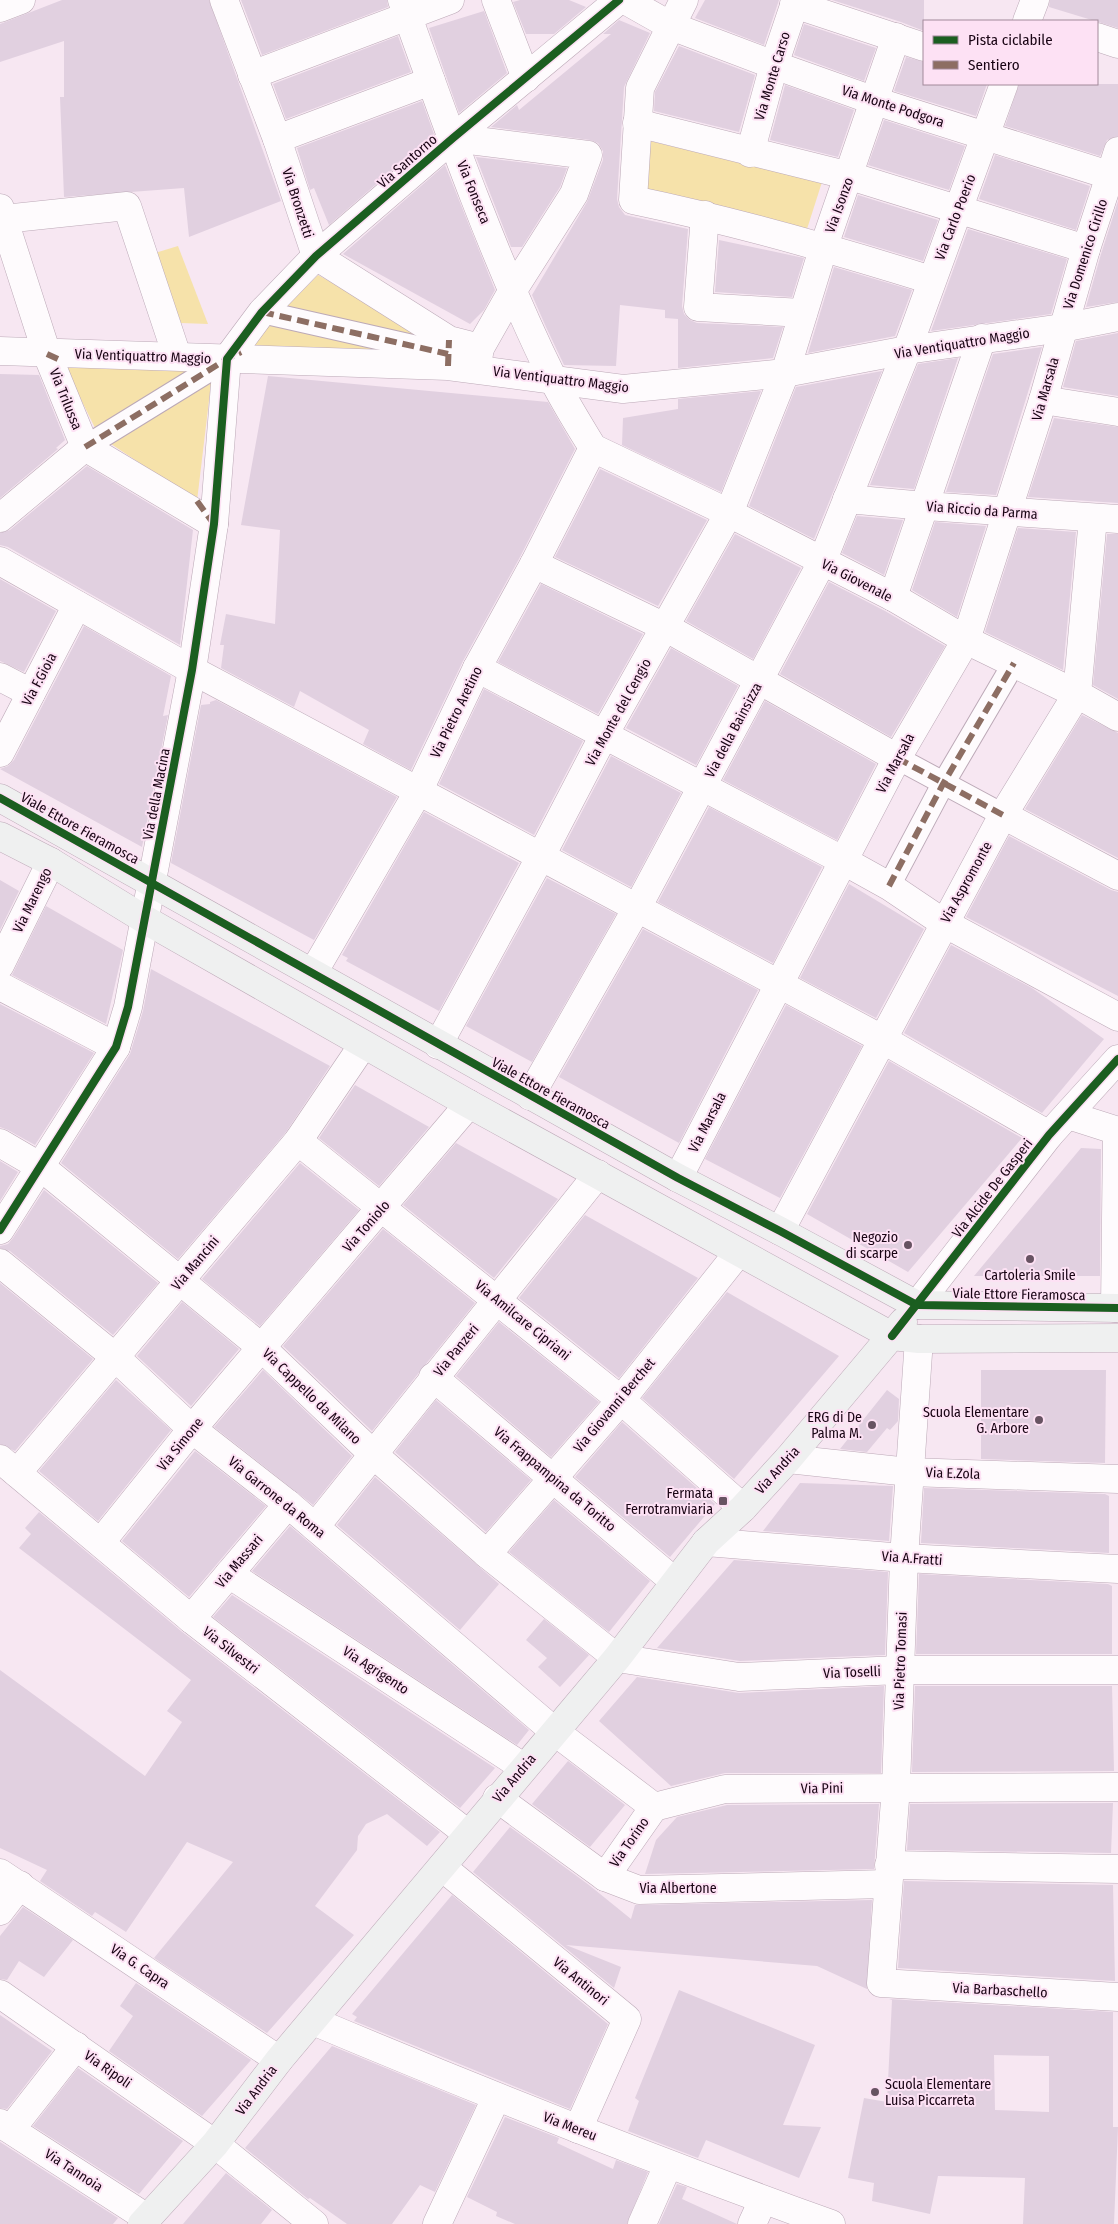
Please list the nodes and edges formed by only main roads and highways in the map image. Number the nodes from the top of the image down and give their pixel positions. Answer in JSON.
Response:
{"nodes":[{"id":1,"x":0,"y":798,"type":"edge"},
{"id":2,"x":0,"y":836,"type":"edge"},
{"id":3,"x":917,"y":1305,"type":"junction"},
{"id":4,"x":1116,"y":1308,"type":"edge"},
{"id":5,"x":892,"y":1336,"type":"junction"},
{"id":6,"x":1118,"y":1338,"type":"edge"},
{"id":7,"x":145,"y":2221,"type":"edge"}],
"edges":[{"from":1,"to":3,"type":"main road","name":"Viale Ettore Fieramosca"},
{"from":2,"to":5,"type":"main road"},
{"from":3,"to":4,"type":"main road","name":"Viale Ettore Fieramosca"},
{"from":3,"to":5,"type":"main road","name":"Via Alcide De Gasperi"},
{"from":5,"to":6,"type":"main road"},
{"from":5,"to":7,"type":"main road","name":"Via Andria"}]}
